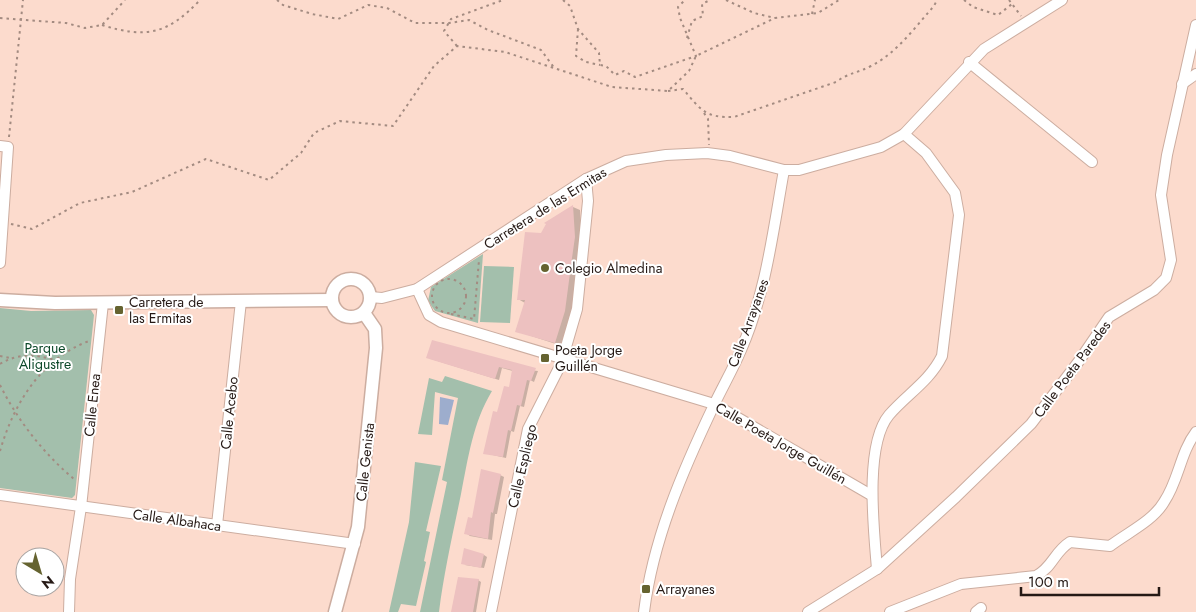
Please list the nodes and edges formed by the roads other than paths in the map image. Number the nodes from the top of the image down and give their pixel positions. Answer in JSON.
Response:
{"nodes":[{"id":1,"x":1062,"y":0,"type":"edge"},
{"id":2,"x":1196,"y":25,"type":"edge"},
{"id":3,"x":969,"y":62,"type":"junction"},
{"id":4,"x":1196,"y":74,"type":"edge"},
{"id":5,"x":1182,"y":84,"type":"junction"},
{"id":6,"x":904,"y":134,"type":"junction"},
{"id":7,"x":4,"y":146,"type":"edge"},
{"id":8,"x":1092,"y":162,"type":"dead end"},
{"id":9,"x":784,"y":170,"type":"junction"},
{"id":10,"x":586,"y":179,"type":"junction"},
{"id":11,"x":0,"y":263,"type":"edge"},
{"id":12,"x":418,"y":289,"type":"junction"},
{"id":13,"x":370,"y":297,"type":"junction"},
{"id":14,"x":0,"y":300,"type":"edge"},
{"id":15,"x":332,"y":300,"type":"junction"},
{"id":16,"x":241,"y":301,"type":"junction"},
{"id":17,"x":103,"y":303,"type":"junction"},
{"id":18,"x":364,"y":313,"type":"junction"},
{"id":19,"x":562,"y":358,"type":"junction"},
{"id":20,"x":714,"y":404,"type":"junction"},
{"id":21,"x":1196,"y":432,"type":"edge"},
{"id":22,"x":0,"y":495,"type":"edge"},
{"id":23,"x":871,"y":495,"type":"junction"},
{"id":24,"x":81,"y":507,"type":"junction"},
{"id":25,"x":218,"y":526,"type":"junction"},
{"id":26,"x":355,"y":544,"type":"junction"},
{"id":27,"x":877,"y":569,"type":"junction"},
{"id":28,"x":69,"y":612,"type":"edge"},
{"id":29,"x":335,"y":612,"type":"edge"},
{"id":30,"x":491,"y":612,"type":"edge"},
{"id":31,"x":644,"y":612,"type":"edge"},
{"id":32,"x":808,"y":612,"type":"edge"},
{"id":33,"x":890,"y":612,"type":"edge"}],
"edges":[{"from":1,"to":3,"type":"street","name":"Carretera de las Ermitas"},
{"from":2,"to":5,"type":"street","name":"Calle Poeta Paredes"},
{"from":3,"to":6,"type":"street","name":"Carretera de las Ermitas"},
{"from":3,"to":8,"type":"street"},
{"from":4,"to":5,"type":"street"},
{"from":5,"to":27,"type":"street","name":"Calle Poeta Paredes"},
{"from":6,"to":9,"type":"street","name":"Carretera de las Ermitas"},
{"from":6,"to":23,"type":"street"},
{"from":7,"to":11,"type":"street"},
{"from":9,"to":10,"type":"street","name":"Carretera de las Ermitas"},
{"from":9,"to":20,"type":"street","name":"Calle Arrayanes"},
{"from":10,"to":12,"type":"street","name":"Carretera de las Ermitas"},
{"from":10,"to":19,"type":"street","name":"Calle Espliego"},
{"from":12,"to":13,"type":"street","name":"Carretera de las Ermitas"},
{"from":12,"to":19,"type":"street","name":"Calle Poeta Jorge Guillén"},
{"from":13,"to":15,"type":"street"},
{"from":13,"to":18,"type":"street"},
{"from":14,"to":17,"type":"street"},
{"from":15,"to":16,"type":"street"},
{"from":15,"to":18,"type":"street"},
{"from":16,"to":17,"type":"street"},
{"from":16,"to":25,"type":"street","name":"Calle Acebo"},
{"from":17,"to":24,"type":"street","name":"Calle Enea"},
{"from":18,"to":26,"type":"street","name":"Calle Genista"},
{"from":19,"to":20,"type":"street","name":"Calle Poeta Jorge Guillén"},
{"from":19,"to":30,"type":"street","name":"Calle Espliego"},
{"from":20,"to":23,"type":"street","name":"Calle Poeta Jorge Guillén"},
{"from":20,"to":31,"type":"street","name":"Calle Arrayanes"},
{"from":21,"to":33,"type":"street"},
{"from":22,"to":24,"type":"street","name":"Calle Albahaca"},
{"from":23,"to":27,"type":"street"},
{"from":24,"to":25,"type":"street","name":"Calle Albahaca"},
{"from":24,"to":28,"type":"street","name":"Calle Enea"},
{"from":25,"to":26,"type":"street","name":"Calle Albahaca"},
{"from":26,"to":29,"type":"street","name":"Calle Genista"},
{"from":27,"to":32,"type":"street","name":"Calle Poeta Paredes"}]}
